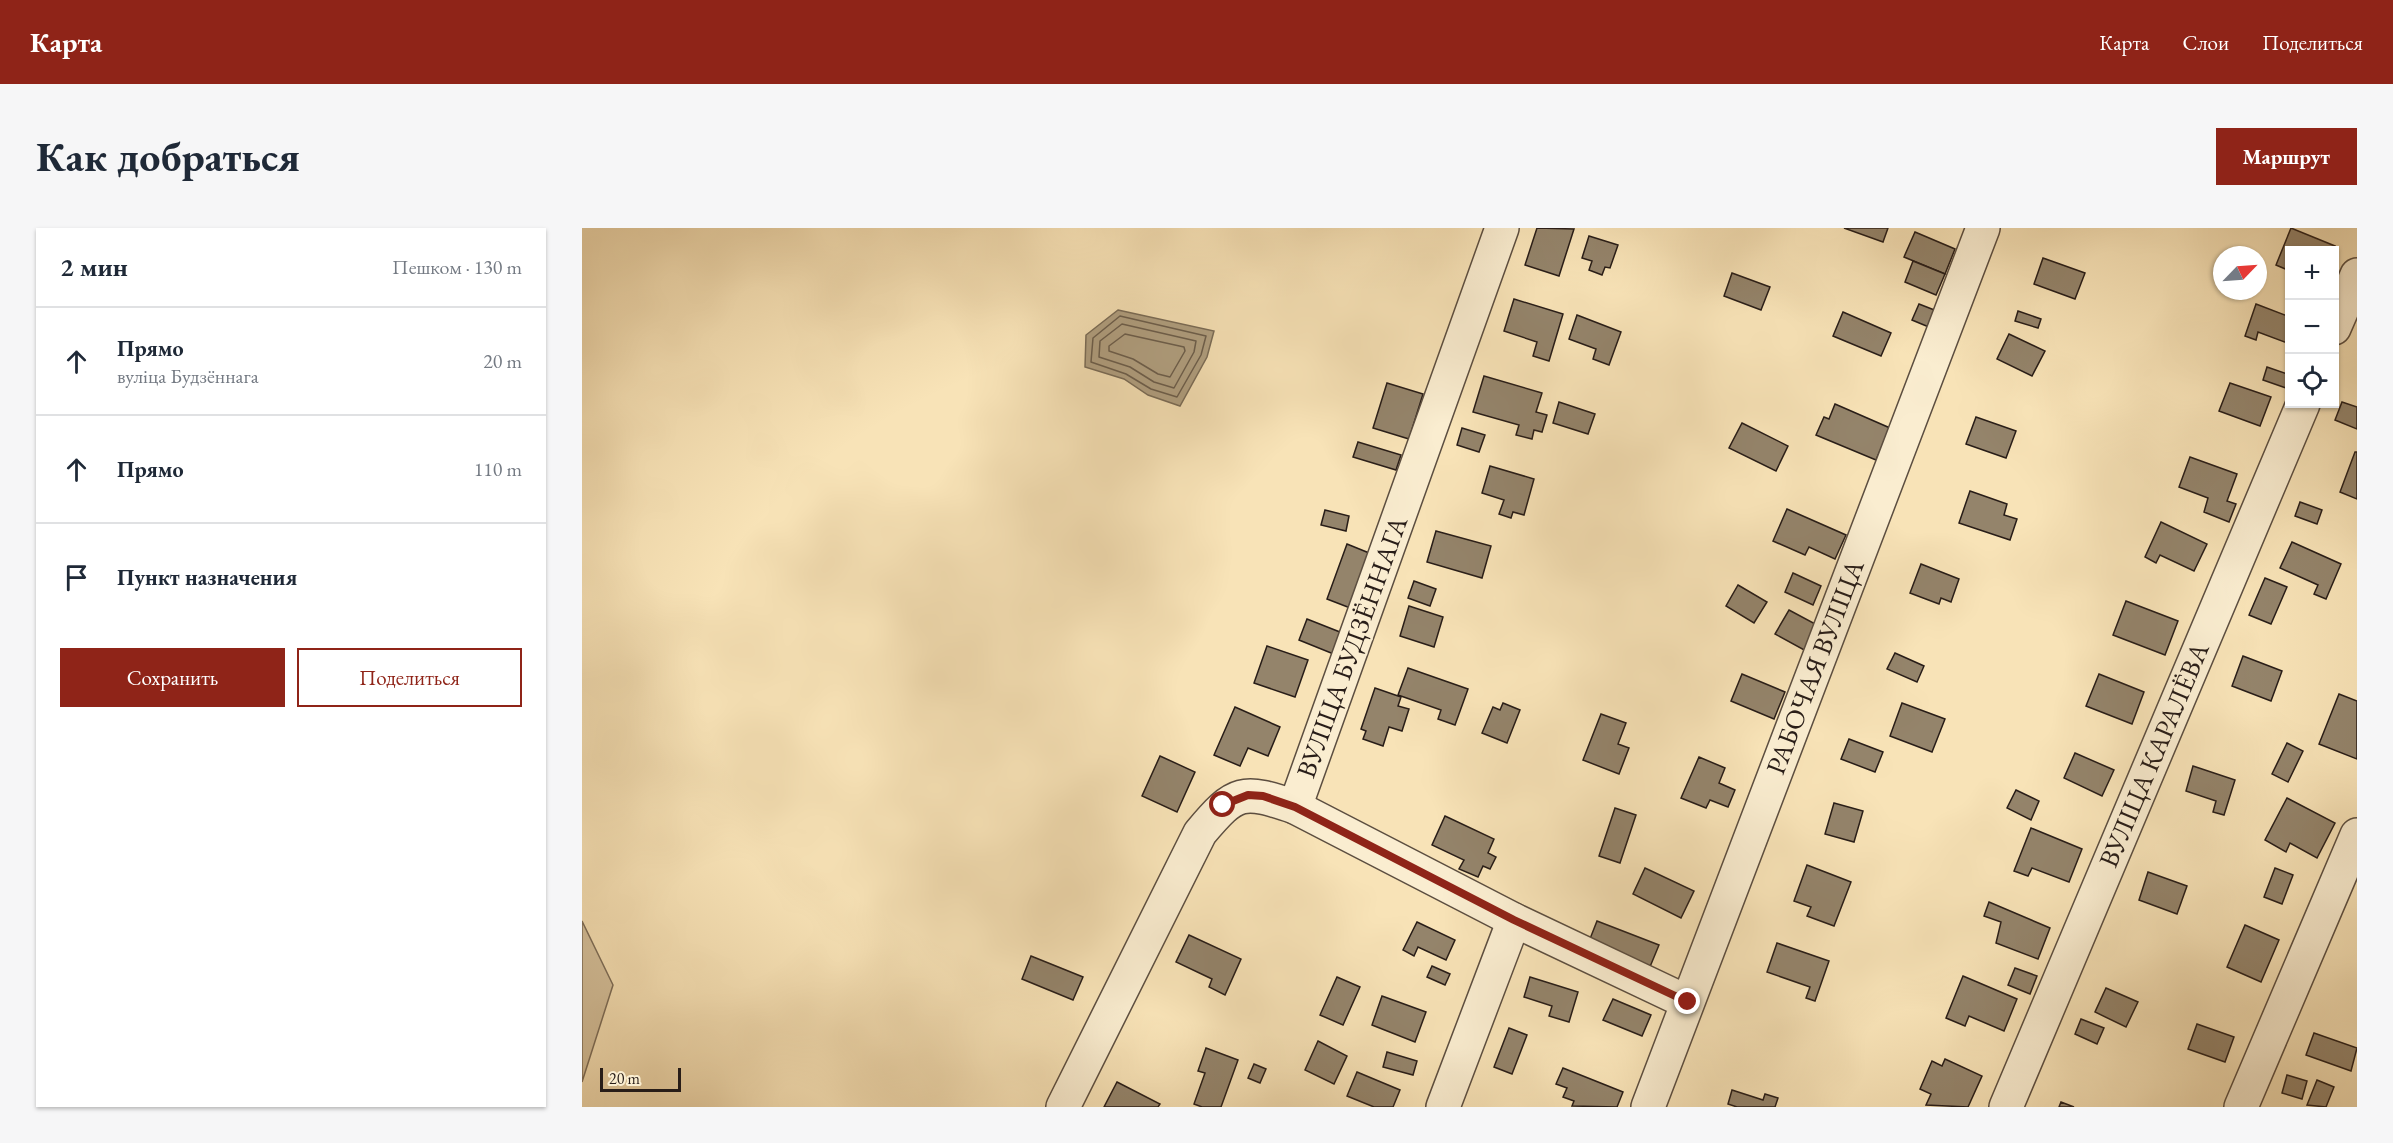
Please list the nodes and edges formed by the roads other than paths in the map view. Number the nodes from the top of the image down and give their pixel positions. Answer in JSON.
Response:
{"nodes":[{"id":1,"x":1502,"y":228,"type":"edge"},
{"id":2,"x":1983,"y":228,"type":"edge"},
{"id":3,"x":2357,"y":275,"type":"edge"},
{"id":4,"x":2339,"y":316,"type":"edge"},
{"id":5,"x":2301,"y":408,"type":"edge"},
{"id":6,"x":1295,"y":807,"type":"junction"},
{"id":7,"x":2357,"y":835,"type":"edge"},
{"id":8,"x":1514,"y":920,"type":"junction"},
{"id":9,"x":1688,"y":1002,"type":"junction"},
{"id":10,"x":1064,"y":1107,"type":"edge"},
{"id":11,"x":1443,"y":1107,"type":"edge"},
{"id":12,"x":1648,"y":1107,"type":"edge"},
{"id":13,"x":2006,"y":1107,"type":"edge"},
{"id":14,"x":2241,"y":1107,"type":"edge"}],
"edges":[{"from":1,"to":6,"type":"street","name":"ВУЛІЦА БУДЗЁННАГА"},
{"from":2,"to":9,"type":"street","name":"РАБОЧАЯ ВУЛІЦА"},
{"from":3,"to":4,"type":"street"},
{"from":5,"to":13,"type":"street","name":"ВУЛІЦА КАРАЛЁВА"},
{"from":6,"to":8,"type":"street"},
{"from":6,"to":10,"type":"street","name":"ВУЛІЦА БУДЗЁННАГА"},
{"from":7,"to":14,"type":"street"},
{"from":8,"to":9,"type":"street"},
{"from":8,"to":11,"type":"street"},
{"from":9,"to":12,"type":"street","name":"РАБОЧАЯ ВУЛІЦА"}]}
